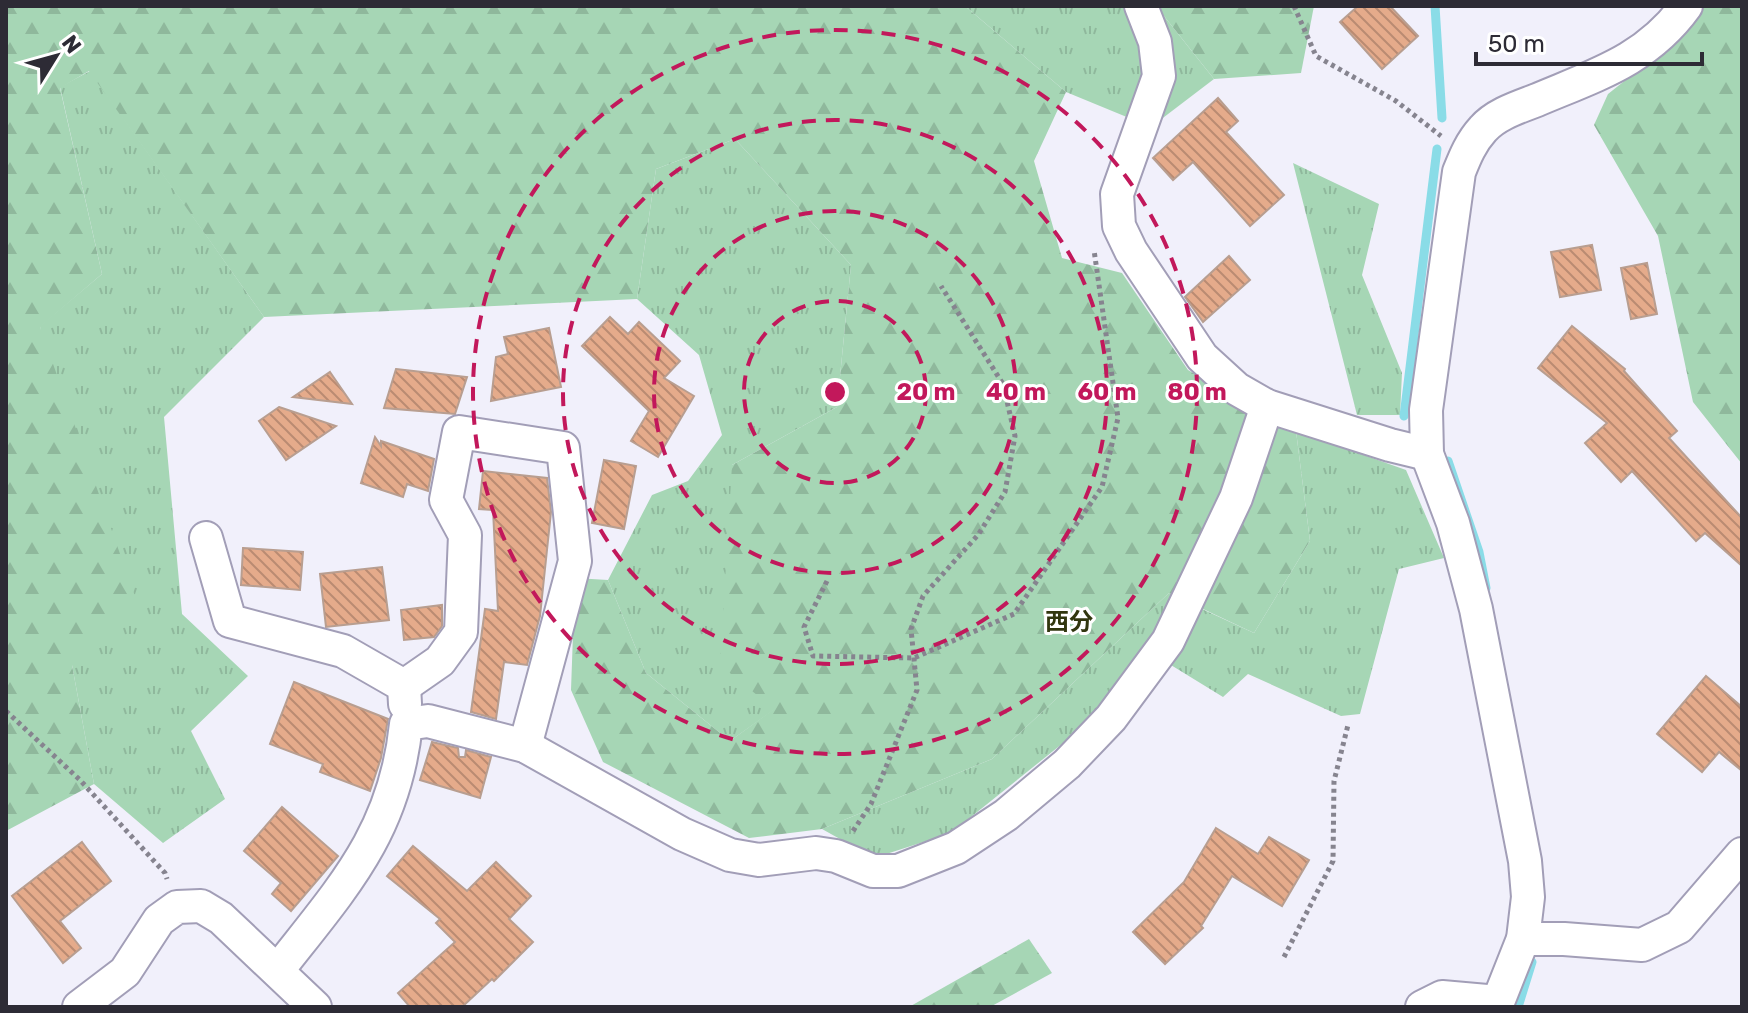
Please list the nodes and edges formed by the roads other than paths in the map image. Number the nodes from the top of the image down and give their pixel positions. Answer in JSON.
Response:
{"nodes":[{"id":1,"x":1141,"y":6,"type":"edge"},
{"id":2,"x":1686,"y":6,"type":"edge"},
{"id":3,"x":1267,"y":406,"type":"junction"},
{"id":4,"x":1427,"y":454,"type":"junction"},
{"id":5,"x":206,"y":538,"type":"dead end"},
{"id":6,"x":404,"y":686,"type":"junction"},
{"id":7,"x":406,"y":724,"type":"junction"},
{"id":8,"x":525,"y":746,"type":"junction"},
{"id":9,"x":1742,"y":854,"type":"edge"},
{"id":10,"x":1523,"y":939,"type":"junction"},
{"id":11,"x":278,"y":970,"type":"junction"},
{"id":12,"x":1497,"y":1004,"type":"edge"},
{"id":13,"x":79,"y":1007,"type":"edge"},
{"id":14,"x":315,"y":1007,"type":"edge"},
{"id":15,"x":1422,"y":1007,"type":"edge"}],
"edges":[{"from":1,"to":3,"type":"street"},
{"from":2,"to":4,"type":"street"},
{"from":3,"to":4,"type":"street"},
{"from":3,"to":8,"type":"street"},
{"from":4,"to":10,"type":"street"},
{"from":5,"to":6,"type":"street"},
{"from":6,"to":7,"type":"street"},
{"from":6,"to":8,"type":"street"},
{"from":7,"to":8,"type":"street"},
{"from":7,"to":11,"type":"street"},
{"from":9,"to":10,"type":"street"},
{"from":10,"to":12,"type":"street"},
{"from":11,"to":13,"type":"street"},
{"from":11,"to":14,"type":"street"},
{"from":12,"to":15,"type":"street"}]}
